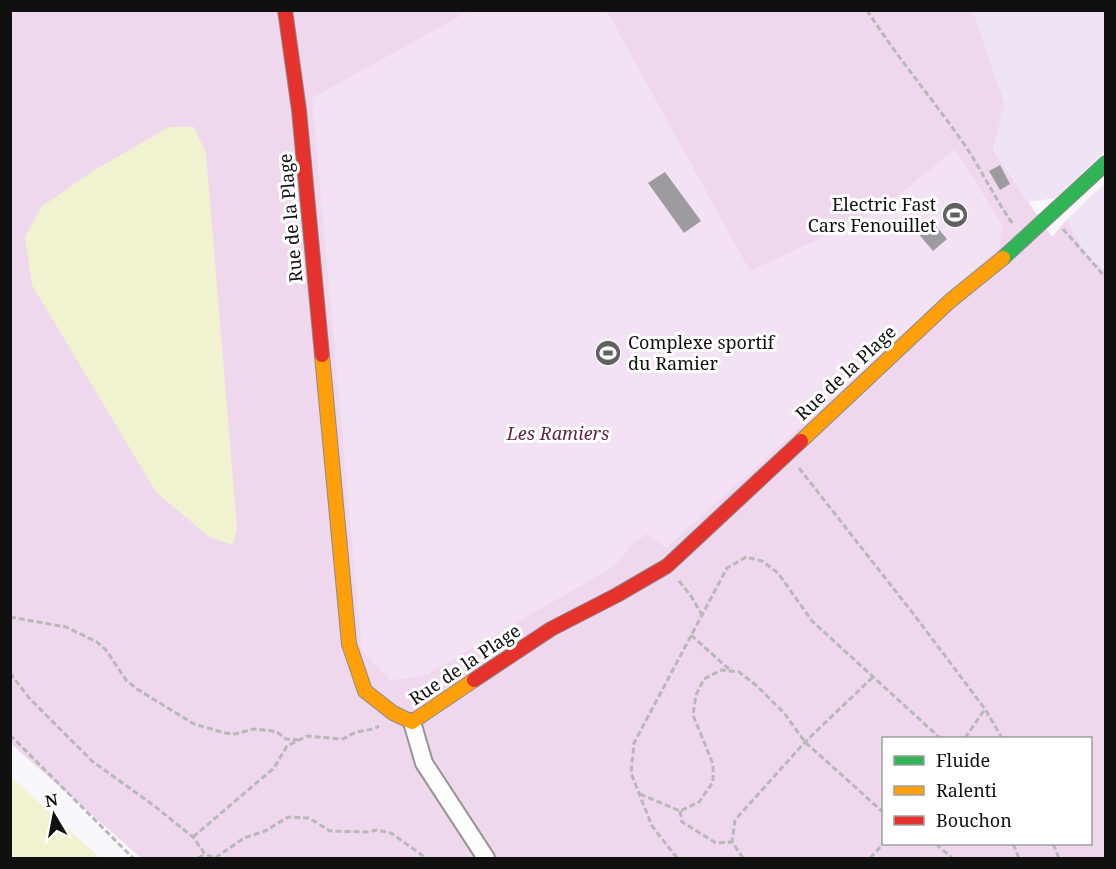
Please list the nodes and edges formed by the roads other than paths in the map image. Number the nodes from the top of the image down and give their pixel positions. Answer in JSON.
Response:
{"nodes":[{"id":1,"x":285,"y":10,"type":"edge"},
{"id":2,"x":1106,"y":163,"type":"edge"},
{"id":3,"x":412,"y":722,"type":"junction"},
{"id":4,"x":486,"y":858,"type":"edge"}],
"edges":[{"from":1,"to":3,"type":"street","name":"Rue de la Plage"},
{"from":2,"to":3,"type":"street","name":"Rue de la Plage"},
{"from":3,"to":4,"type":"street"}]}
